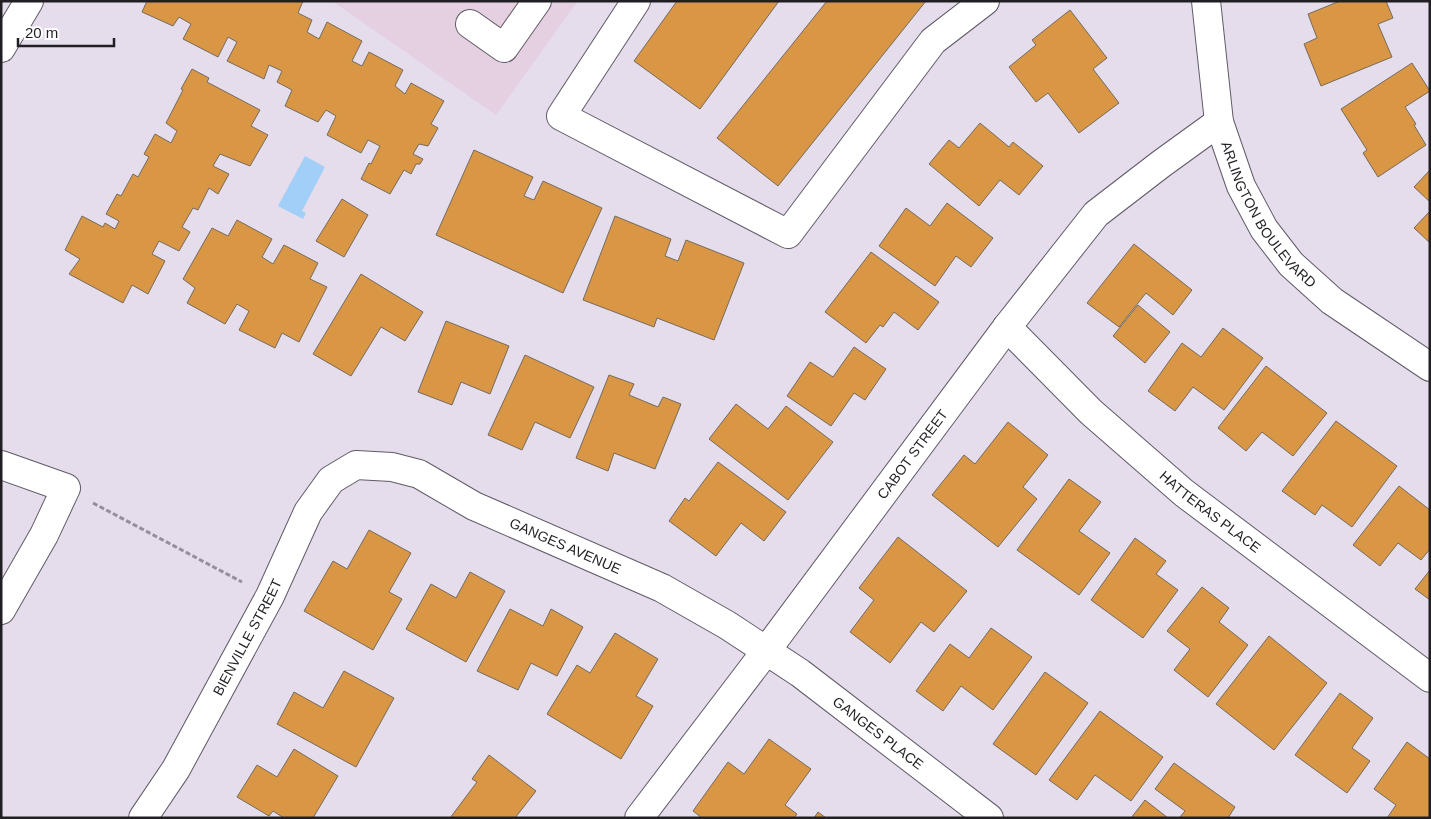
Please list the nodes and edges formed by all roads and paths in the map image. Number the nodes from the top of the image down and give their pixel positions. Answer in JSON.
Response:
{"nodes":[{"id":1,"x":29,"y":1,"type":"edge"},
{"id":2,"x":537,"y":1,"type":"edge"},
{"id":3,"x":636,"y":1,"type":"edge"},
{"id":4,"x":985,"y":1,"type":"edge"},
{"id":5,"x":1206,"y":1,"type":"edge"},
{"id":6,"x":470,"y":24,"type":"dead end"},
{"id":7,"x":1,"y":48,"type":"edge"},
{"id":8,"x":1219,"y":122,"type":"junction"},
{"id":9,"x":1007,"y":327,"type":"junction"},
{"id":10,"x":1430,"y":367,"type":"edge"},
{"id":11,"x":1,"y":465,"type":"edge"},
{"id":12,"x":356,"y":465,"type":"joint"},
{"id":13,"x":66,"y":488,"type":"junction"},
{"id":14,"x":270,"y":596,"type":"junction"},
{"id":15,"x":1,"y":610,"type":"edge"},
{"id":16,"x":766,"y":651,"type":"junction"},
{"id":17,"x":1430,"y":678,"type":"edge"},
{"id":18,"x":143,"y":818,"type":"edge"},
{"id":19,"x":639,"y":818,"type":"edge"},
{"id":20,"x":990,"y":818,"type":"edge"}],
"edges":[{"from":1,"to":7,"type":"street"},
{"from":2,"to":6,"type":"street"},
{"from":3,"to":4,"type":"street"},
{"from":5,"to":8,"type":"street","name":"ARLINGTON BOULEVARD"},
{"from":8,"to":9,"type":"street","name":"CABOT STREET"},
{"from":8,"to":10,"type":"street","name":"ARLINGTON BOULEVARD"},
{"from":9,"to":16,"type":"street","name":"CABOT STREET"},
{"from":9,"to":17,"type":"street","name":"HATTERAS PLACE"},
{"from":11,"to":13,"type":"street"},
{"from":12,"to":14,"type":"street","name":"BIENVILLE STREET"},
{"from":12,"to":16,"type":"street","name":"GANGES AVENUE"},
{"from":13,"to":14,"type":"path"},
{"from":13,"to":15,"type":"street"},
{"from":14,"to":18,"type":"street","name":"BIENVILLE STREET"},
{"from":16,"to":19,"type":"street","name":"CABOT STREET"},
{"from":16,"to":20,"type":"street","name":"GANGES PLACE"}]}
